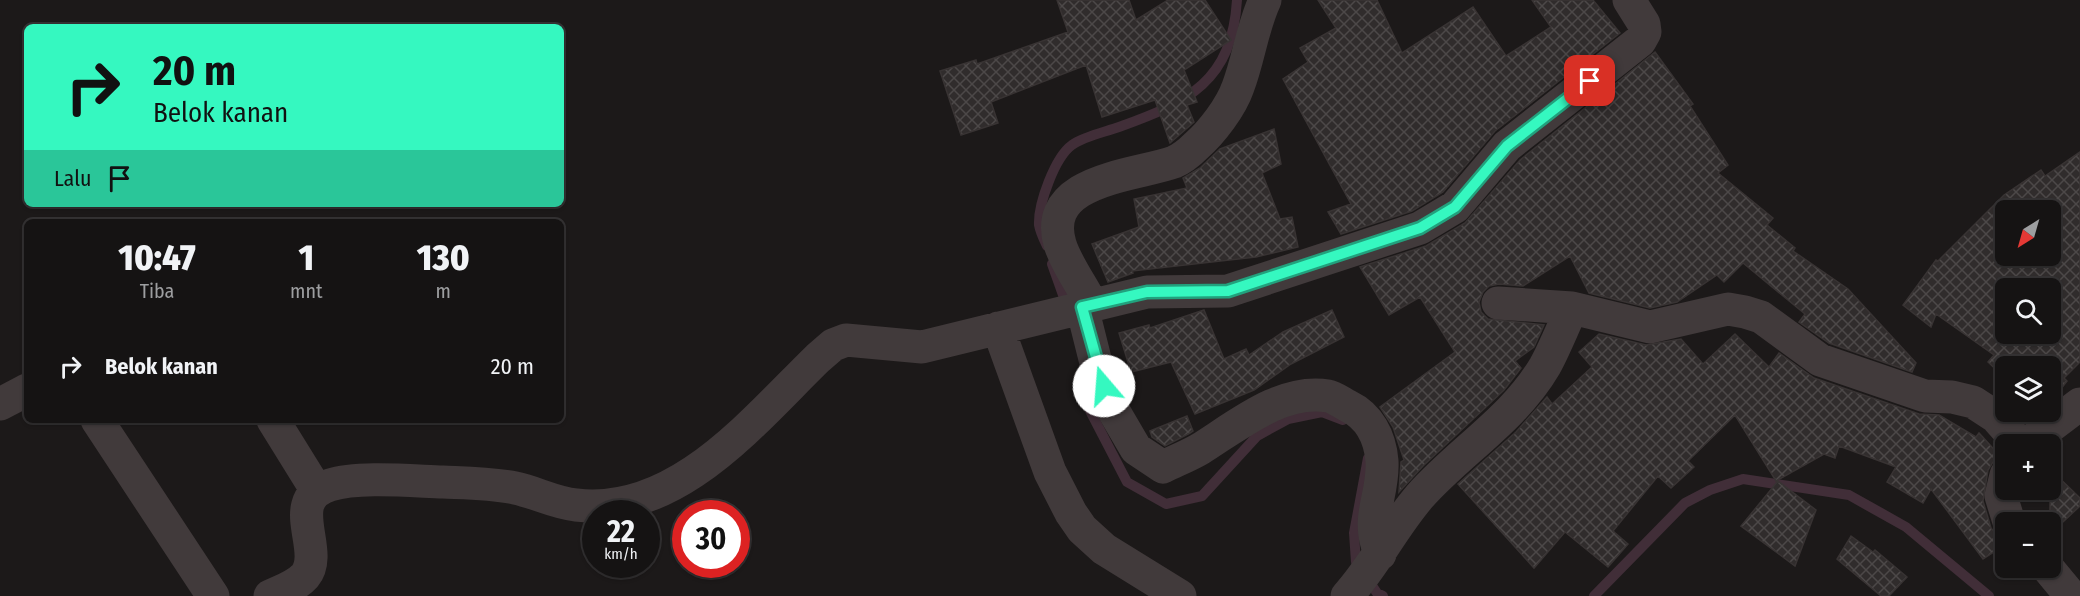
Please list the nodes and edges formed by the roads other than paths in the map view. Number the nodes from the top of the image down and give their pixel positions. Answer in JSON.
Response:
{"nodes":[{"id":1,"x":1265,"y":0,"type":"edge"},
{"id":2,"x":1629,"y":0,"type":"edge"},
{"id":3,"x":1498,"y":303,"type":"dead end"},
{"id":4,"x":1083,"y":306,"type":"junction"},
{"id":5,"x":1572,"y":308,"type":"junction"},
{"id":6,"x":998,"y":328,"type":"junction"},
{"id":7,"x":24,"y":392,"type":"edge"},
{"id":8,"x":0,"y":404,"type":"edge"},
{"id":9,"x":2080,"y":404,"type":"edge"},
{"id":10,"x":99,"y":423,"type":"edge"},
{"id":11,"x":275,"y":423,"type":"edge"},
{"id":12,"x":2011,"y":434,"type":"edge"},
{"id":13,"x":2040,"y":434,"type":"edge"},
{"id":14,"x":317,"y":491,"type":"junction"},
{"id":15,"x":1363,"y":576,"type":"edge"},
{"id":16,"x":2056,"y":578,"type":"edge"},
{"id":17,"x":213,"y":596,"type":"edge"},
{"id":18,"x":270,"y":596,"type":"edge"},
{"id":19,"x":1180,"y":596,"type":"edge"},
{"id":20,"x":2071,"y":596,"type":"edge"}],
"edges":[{"from":1,"to":4,"type":"street"},
{"from":2,"to":4,"type":"street"},
{"from":3,"to":5,"type":"street"},
{"from":4,"to":6,"type":"street"},
{"from":4,"to":15,"type":"street"},
{"from":5,"to":12,"type":"street"},
{"from":5,"to":15,"type":"street"},
{"from":6,"to":14,"type":"street"},
{"from":6,"to":19,"type":"street"},
{"from":7,"to":8,"type":"street"},
{"from":9,"to":13,"type":"street"},
{"from":10,"to":17,"type":"street"},
{"from":11,"to":14,"type":"street"},
{"from":14,"to":18,"type":"street"},
{"from":16,"to":20,"type":"street"}]}
